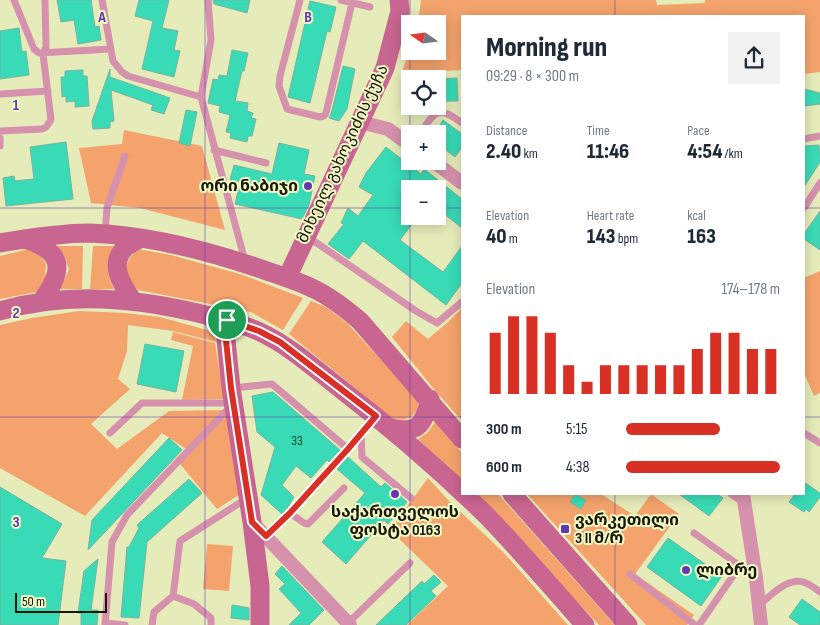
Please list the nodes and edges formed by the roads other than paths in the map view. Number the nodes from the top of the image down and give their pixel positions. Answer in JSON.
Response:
{"nodes":[{"id":1,"x":14,"y":0,"type":"edge"},
{"id":2,"x":45,"y":0,"type":"edge"},
{"id":3,"x":102,"y":0,"type":"edge"},
{"id":4,"x":208,"y":0,"type":"edge"},
{"id":5,"x":300,"y":0,"type":"edge"},
{"id":6,"x":341,"y":0,"type":"edge"},
{"id":7,"x":399,"y":0,"type":"edge"},
{"id":8,"x":352,"y":3,"type":"junction"},
{"id":9,"x":370,"y":7,"type":"dead end"},
{"id":10,"x":111,"y":49,"type":"junction"},
{"id":11,"x":43,"y":54,"type":"junction"},
{"id":12,"x":48,"y":92,"type":"junction"},
{"id":13,"x":0,"y":94,"type":"edge"},
{"id":14,"x":201,"y":97,"type":"junction"},
{"id":15,"x":360,"y":122,"type":"junction"},
{"id":16,"x":461,"y":122,"type":"edge"},
{"id":17,"x":426,"y":125,"type":"edge"},
{"id":18,"x":0,"y":131,"type":"edge"},
{"id":19,"x":820,"y":136,"type":"edge"},
{"id":20,"x":0,"y":138,"type":"edge"},
{"id":21,"x":401,"y":138,"type":"edge"},
{"id":22,"x":805,"y":139,"type":"edge"},
{"id":23,"x":0,"y":146,"type":"edge"},
{"id":24,"x":214,"y":150,"type":"junction"},
{"id":25,"x":125,"y":156,"type":"dead end"},
{"id":26,"x":266,"y":163,"type":"dead end"},
{"id":27,"x":445,"y":170,"type":"edge"},
{"id":28,"x":461,"y":182,"type":"edge"},
{"id":29,"x":820,"y":183,"type":"edge"},
{"id":30,"x":805,"y":206,"type":"edge"},
{"id":31,"x":105,"y":234,"type":"junction"},
{"id":32,"x":305,"y":236,"type":"junction"},
{"id":33,"x":141,"y":238,"type":"junction"},
{"id":34,"x":22,"y":239,"type":"junction"},
{"id":35,"x":0,"y":243,"type":"edge"},
{"id":36,"x":246,"y":264,"type":"junction"},
{"id":37,"x":287,"y":278,"type":"junction"},
{"id":38,"x":133,"y":300,"type":"junction"},
{"id":39,"x":41,"y":302,"type":"junction"},
{"id":40,"x":461,"y":303,"type":"edge"},
{"id":41,"x":0,"y":311,"type":"edge"},
{"id":42,"x":227,"y":320,"type":"junction"},
{"id":43,"x":232,"y":395,"type":"junction"},
{"id":44,"x":430,"y":400,"type":"junction"},
{"id":45,"x":383,"y":422,"type":"junction"},
{"id":46,"x":361,"y":433,"type":"junction"},
{"id":47,"x":110,"y":434,"type":"dead end"},
{"id":48,"x":805,"y":434,"type":"edge"},
{"id":49,"x":461,"y":438,"type":"edge"},
{"id":50,"x":820,"y":443,"type":"edge"},
{"id":51,"x":348,"y":449,"type":"junction"},
{"id":52,"x":344,"y":488,"type":"dead end"},
{"id":53,"x":461,"y":493,"type":"edge"},
{"id":54,"x":463,"y":495,"type":"edge"},
{"id":55,"x":513,"y":495,"type":"edge"},
{"id":56,"x":248,"y":497,"type":"junction"},
{"id":57,"x":411,"y":498,"type":"dead end"},
{"id":58,"x":744,"y":499,"type":"edge"},
{"id":59,"x":290,"y":513,"type":"junction"},
{"id":60,"x":252,"y":522,"type":"junction"},
{"id":61,"x":694,"y":533,"type":"dead end"},
{"id":62,"x":266,"y":536,"type":"junction"},
{"id":63,"x":410,"y":563,"type":"dead end"},
{"id":64,"x":740,"y":566,"type":"junction"},
{"id":65,"x":630,"y":574,"type":"dead end"},
{"id":66,"x":756,"y":578,"type":"junction"},
{"id":67,"x":820,"y":592,"type":"edge"},
{"id":68,"x":173,"y":596,"type":"junction"},
{"id":69,"x":760,"y":604,"type":"junction"},
{"id":70,"x":105,"y":624,"type":"edge"},
{"id":71,"x":349,"y":624,"type":"edge"},
{"id":72,"x":125,"y":625,"type":"edge"},
{"id":73,"x":152,"y":625,"type":"edge"},
{"id":74,"x":210,"y":625,"type":"edge"},
{"id":75,"x":260,"y":625,"type":"edge"},
{"id":76,"x":585,"y":625,"type":"edge"},
{"id":77,"x":628,"y":625,"type":"edge"},
{"id":78,"x":695,"y":625,"type":"edge"},
{"id":79,"x":699,"y":625,"type":"edge"},
{"id":80,"x":761,"y":625,"type":"edge"}],
"edges":[{"from":1,"to":11,"type":"lane"},
{"from":2,"to":11,"type":"lane"},
{"from":3,"to":10,"type":"lane"},
{"from":4,"to":14,"type":"lane"},
{"from":5,"to":8,"type":"lane"},
{"from":6,"to":8,"type":"lane"},
{"from":7,"to":15,"type":"main road","name":"მიხეილ გახოკიძის ქუჩა"},
{"from":8,"to":9,"type":"lane"},
{"from":10,"to":11,"type":"lane"},
{"from":10,"to":14,"type":"lane"},
{"from":11,"to":12,"type":"lane"},
{"from":12,"to":13,"type":"lane"},
{"from":12,"to":18,"type":"lane"},
{"from":14,"to":24,"type":"lane"},
{"from":15,"to":21,"type":"street"},
{"from":15,"to":32,"type":"main road","name":"მიხეილ გახოკიძის ქუჩა"},
{"from":16,"to":17,"type":"lane"},
{"from":19,"to":22,"type":"lane"},
{"from":20,"to":23,"type":"lane"},
{"from":24,"to":26,"type":"lane"},
{"from":24,"to":36,"type":"lane"},
{"from":25,"to":31,"type":"lane"},
{"from":27,"to":28,"type":"street"},
{"from":29,"to":30,"type":"lane"},
{"from":31,"to":33,"type":"main road"},
{"from":31,"to":34,"type":"main road"},
{"from":32,"to":37,"type":"main road","name":"მიხეილ გახოკიძის ქუჩა"},
{"from":32,"to":40,"type":"lane"},
{"from":33,"to":36,"type":"main road"},
{"from":33,"to":38,"type":"main road"},
{"from":34,"to":35,"type":"main road"},
{"from":34,"to":39,"type":"main road"},
{"from":36,"to":37,"type":"main road"},
{"from":37,"to":44,"type":"main road"},
{"from":38,"to":39,"type":"main road"},
{"from":38,"to":42,"type":"main road"},
{"from":39,"to":41,"type":"main road"},
{"from":42,"to":43,"type":"main road"},
{"from":42,"to":45,"type":"main road"},
{"from":43,"to":47,"type":"lane"},
{"from":43,"to":51,"type":"lane"},
{"from":43,"to":56,"type":"main road"},
{"from":43,"to":70,"type":"lane"},
{"from":44,"to":45,"type":"main road"},
{"from":44,"to":49,"type":"main road"},
{"from":45,"to":46,"type":"lane"},
{"from":45,"to":53,"type":"main road"},
{"from":46,"to":51,"type":"lane"},
{"from":46,"to":57,"type":"lane"},
{"from":48,"to":50,"type":"lane"},
{"from":51,"to":59,"type":"lane"},
{"from":52,"to":59,"type":"lane"},
{"from":54,"to":76,"type":"main road"},
{"from":55,"to":77,"type":"main road"},
{"from":56,"to":60,"type":"main road"},
{"from":56,"to":68,"type":"lane"},
{"from":58,"to":66,"type":"street"},
{"from":59,"to":62,"type":"lane"},
{"from":60,"to":62,"type":"street"},
{"from":60,"to":75,"type":"main road"},
{"from":61,"to":64,"type":"lane"},
{"from":62,"to":71,"type":"street"},
{"from":63,"to":71,"type":"lane"},
{"from":64,"to":66,"type":"lane"},
{"from":64,"to":79,"type":"lane"},
{"from":65,"to":78,"type":"lane"},
{"from":66,"to":69,"type":"street"},
{"from":67,"to":69,"type":"lane"},
{"from":68,"to":73,"type":"lane"},
{"from":68,"to":74,"type":"lane"},
{"from":69,"to":80,"type":"street"},
{"from":70,"to":72,"type":"lane"}]}
